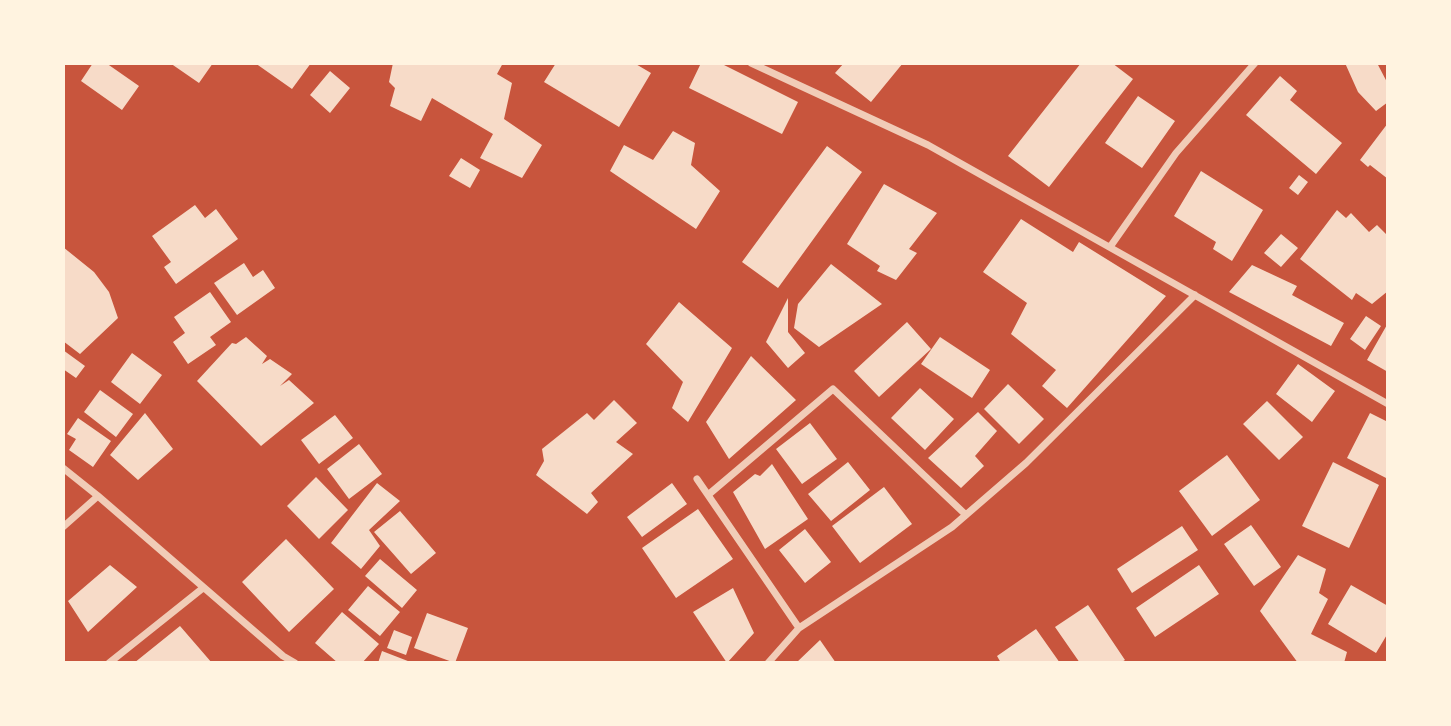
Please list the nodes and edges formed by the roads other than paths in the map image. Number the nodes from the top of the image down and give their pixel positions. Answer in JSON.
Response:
{"nodes":[{"id":1,"x":751,"y":63,"type":"edge"},
{"id":2,"x":1255,"y":63,"type":"edge"},
{"id":3,"x":1110,"y":247,"type":"junction"},
{"id":4,"x":1195,"y":295,"type":"junction"},
{"id":5,"x":1388,"y":404,"type":"edge"},
{"id":6,"x":63,"y":468,"type":"edge"},
{"id":7,"x":697,"y":479,"type":"dead end"},
{"id":8,"x":708,"y":495,"type":"junction"},
{"id":9,"x":99,"y":496,"type":"junction"},
{"id":10,"x":966,"y":515,"type":"junction"},
{"id":11,"x":63,"y":527,"type":"edge"},
{"id":12,"x":203,"y":587,"type":"junction"},
{"id":13,"x":799,"y":628,"type":"junction"},
{"id":14,"x":109,"y":663,"type":"edge"},
{"id":15,"x":295,"y":663,"type":"edge"},
{"id":16,"x":768,"y":663,"type":"edge"}],
"edges":[{"from":1,"to":3,"type":"street"},
{"from":2,"to":3,"type":"street"},
{"from":3,"to":4,"type":"street"},
{"from":4,"to":5,"type":"street"},
{"from":4,"to":10,"type":"street"},
{"from":6,"to":9,"type":"street"},
{"from":7,"to":8,"type":"street"},
{"from":8,"to":10,"type":"street"},
{"from":8,"to":13,"type":"street"},
{"from":9,"to":11,"type":"street"},
{"from":9,"to":12,"type":"street"},
{"from":10,"to":13,"type":"street"},
{"from":12,"to":14,"type":"street"},
{"from":12,"to":15,"type":"street"},
{"from":13,"to":16,"type":"street"}]}
